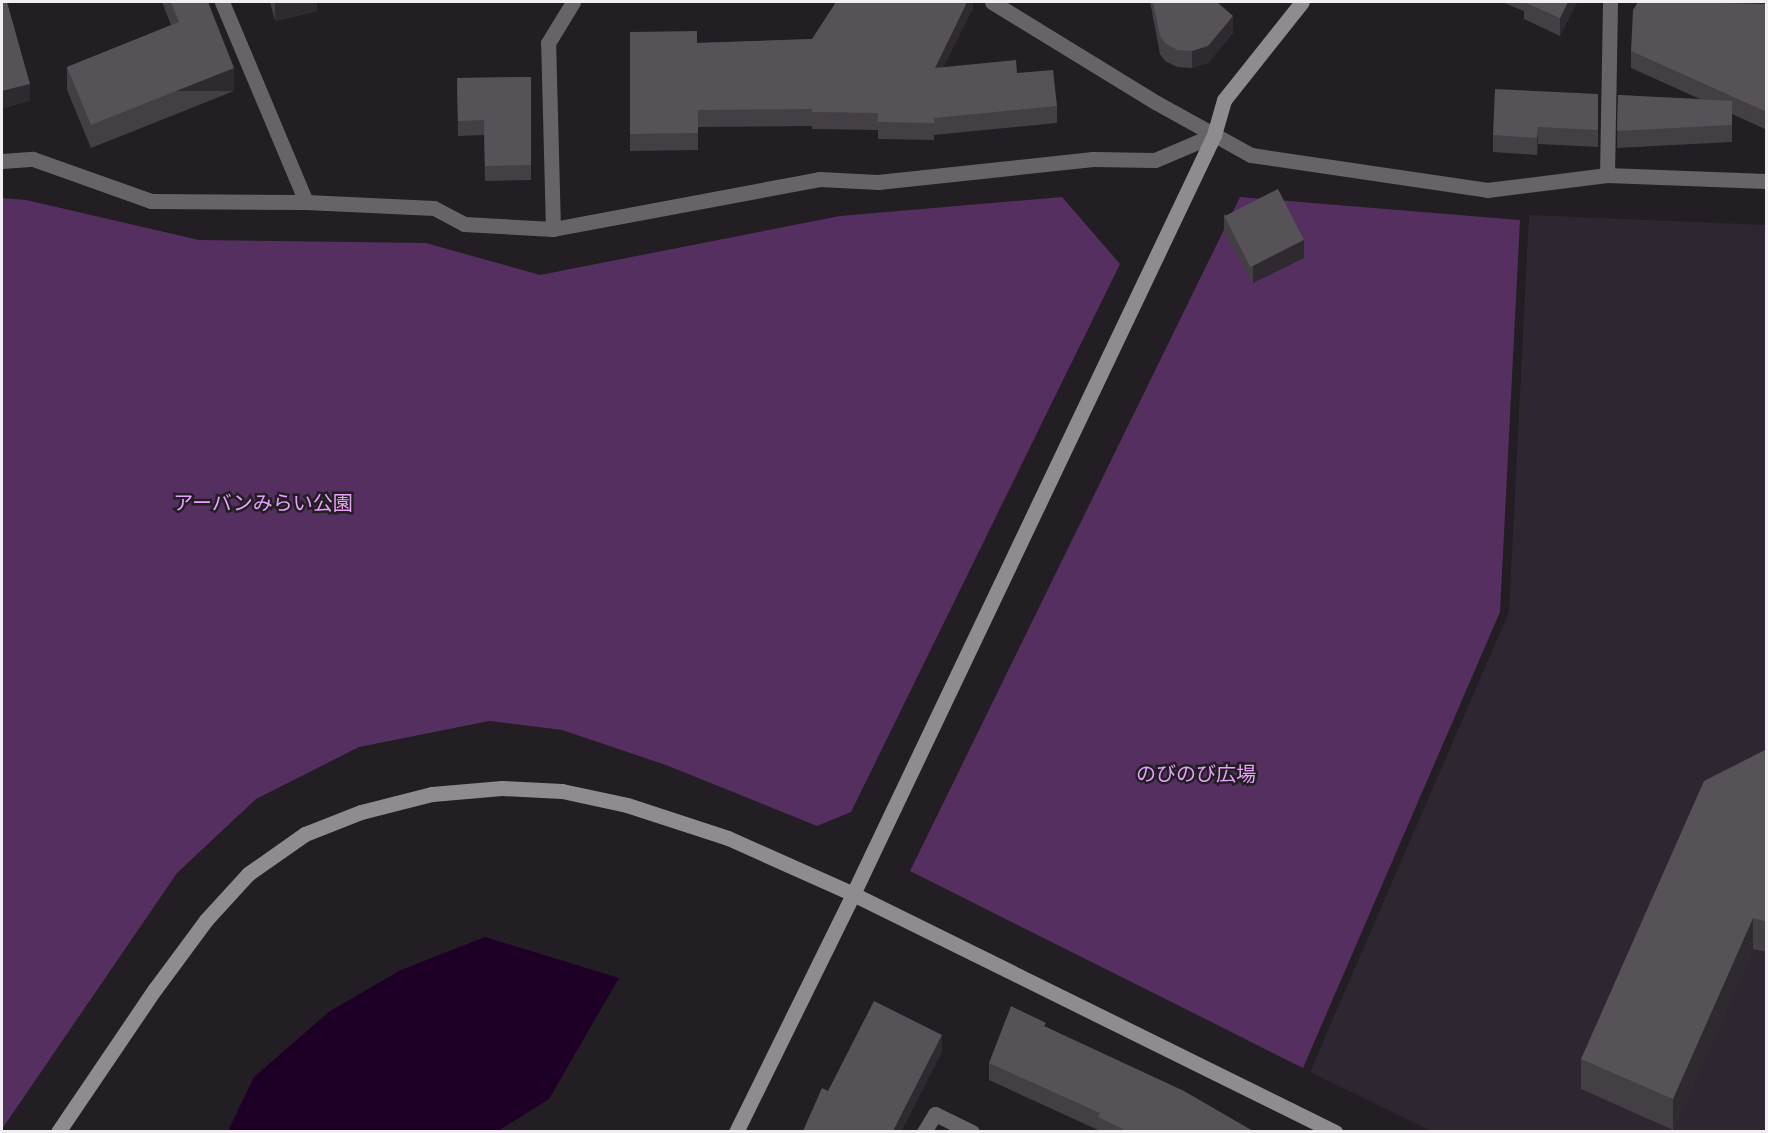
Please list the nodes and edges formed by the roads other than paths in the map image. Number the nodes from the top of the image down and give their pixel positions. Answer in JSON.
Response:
{"nodes":[{"id":1,"x":222,"y":2,"type":"edge"},
{"id":2,"x":573,"y":2,"type":"edge"},
{"id":3,"x":992,"y":2,"type":"edge"},
{"id":4,"x":1302,"y":2,"type":"edge"},
{"id":5,"x":1610,"y":2,"type":"edge"},
{"id":6,"x":1214,"y":135,"type":"junction"},
{"id":7,"x":2,"y":161,"type":"edge"},
{"id":8,"x":1606,"y":175,"type":"junction"},
{"id":9,"x":1767,"y":181,"type":"edge"},
{"id":10,"x":306,"y":202,"type":"junction"},
{"id":11,"x":553,"y":229,"type":"junction"},
{"id":12,"x":853,"y":894,"type":"junction"},
{"id":13,"x":58,"y":1131,"type":"edge"},
{"id":14,"x":736,"y":1131,"type":"edge"},
{"id":15,"x":924,"y":1131,"type":"edge"},
{"id":16,"x":972,"y":1131,"type":"edge"},
{"id":17,"x":1335,"y":1131,"type":"edge"}],
"edges":[{"from":1,"to":10,"type":"street"},
{"from":2,"to":11,"type":"street"},
{"from":3,"to":6,"type":"street"},
{"from":4,"to":6,"type":"street"},
{"from":5,"to":8,"type":"street"},
{"from":6,"to":8,"type":"street"},
{"from":6,"to":11,"type":"street"},
{"from":6,"to":12,"type":"street"},
{"from":7,"to":10,"type":"street"},
{"from":8,"to":9,"type":"street"},
{"from":10,"to":11,"type":"street"},
{"from":12,"to":13,"type":"street"},
{"from":12,"to":14,"type":"street"},
{"from":12,"to":17,"type":"street"},
{"from":15,"to":16,"type":"street"}]}
